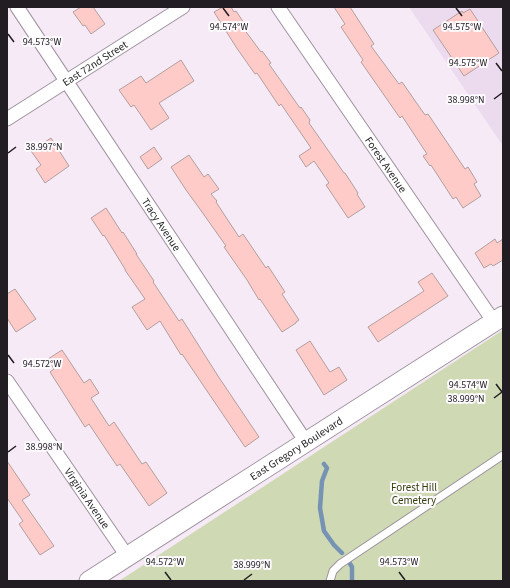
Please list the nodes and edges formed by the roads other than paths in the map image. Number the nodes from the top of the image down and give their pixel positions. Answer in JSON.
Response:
{"nodes":[{"id":1,"x":17,"y":7,"type":"edge"},
{"id":2,"x":183,"y":7,"type":"edge"},
{"id":3,"x":278,"y":7,"type":"edge"},
{"id":4,"x":67,"y":81,"type":"junction"},
{"id":5,"x":7,"y":119,"type":"edge"},
{"id":6,"x":499,"y":319,"type":"edge"},
{"id":7,"x":7,"y":381,"type":"edge"},
{"id":8,"x":306,"y":442,"type":"junction"},
{"id":9,"x":503,"y":455,"type":"edge"},
{"id":10,"x":127,"y":556,"type":"junction"},
{"id":11,"x":89,"y":581,"type":"edge"},
{"id":12,"x":330,"y":581,"type":"edge"}],
"edges":[{"from":1,"to":4,"type":"street","name":"Tracy Avenue"},
{"from":2,"to":4,"type":"street","name":"East 72nd Street"},
{"from":3,"to":6,"type":"street","name":"Forest Avenue"},
{"from":4,"to":5,"type":"street","name":"East 72nd Street"},
{"from":4,"to":8,"type":"street","name":"Tracy Avenue"},
{"from":6,"to":8,"type":"main road","name":"East Gregory Boulevard"},
{"from":7,"to":10,"type":"street","name":"Virginia Avenue"},
{"from":8,"to":10,"type":"main road","name":"East Gregory Boulevard"},
{"from":9,"to":12,"type":"lane"},
{"from":10,"to":11,"type":"main road","name":"East Gregory Boulevard"}]}
